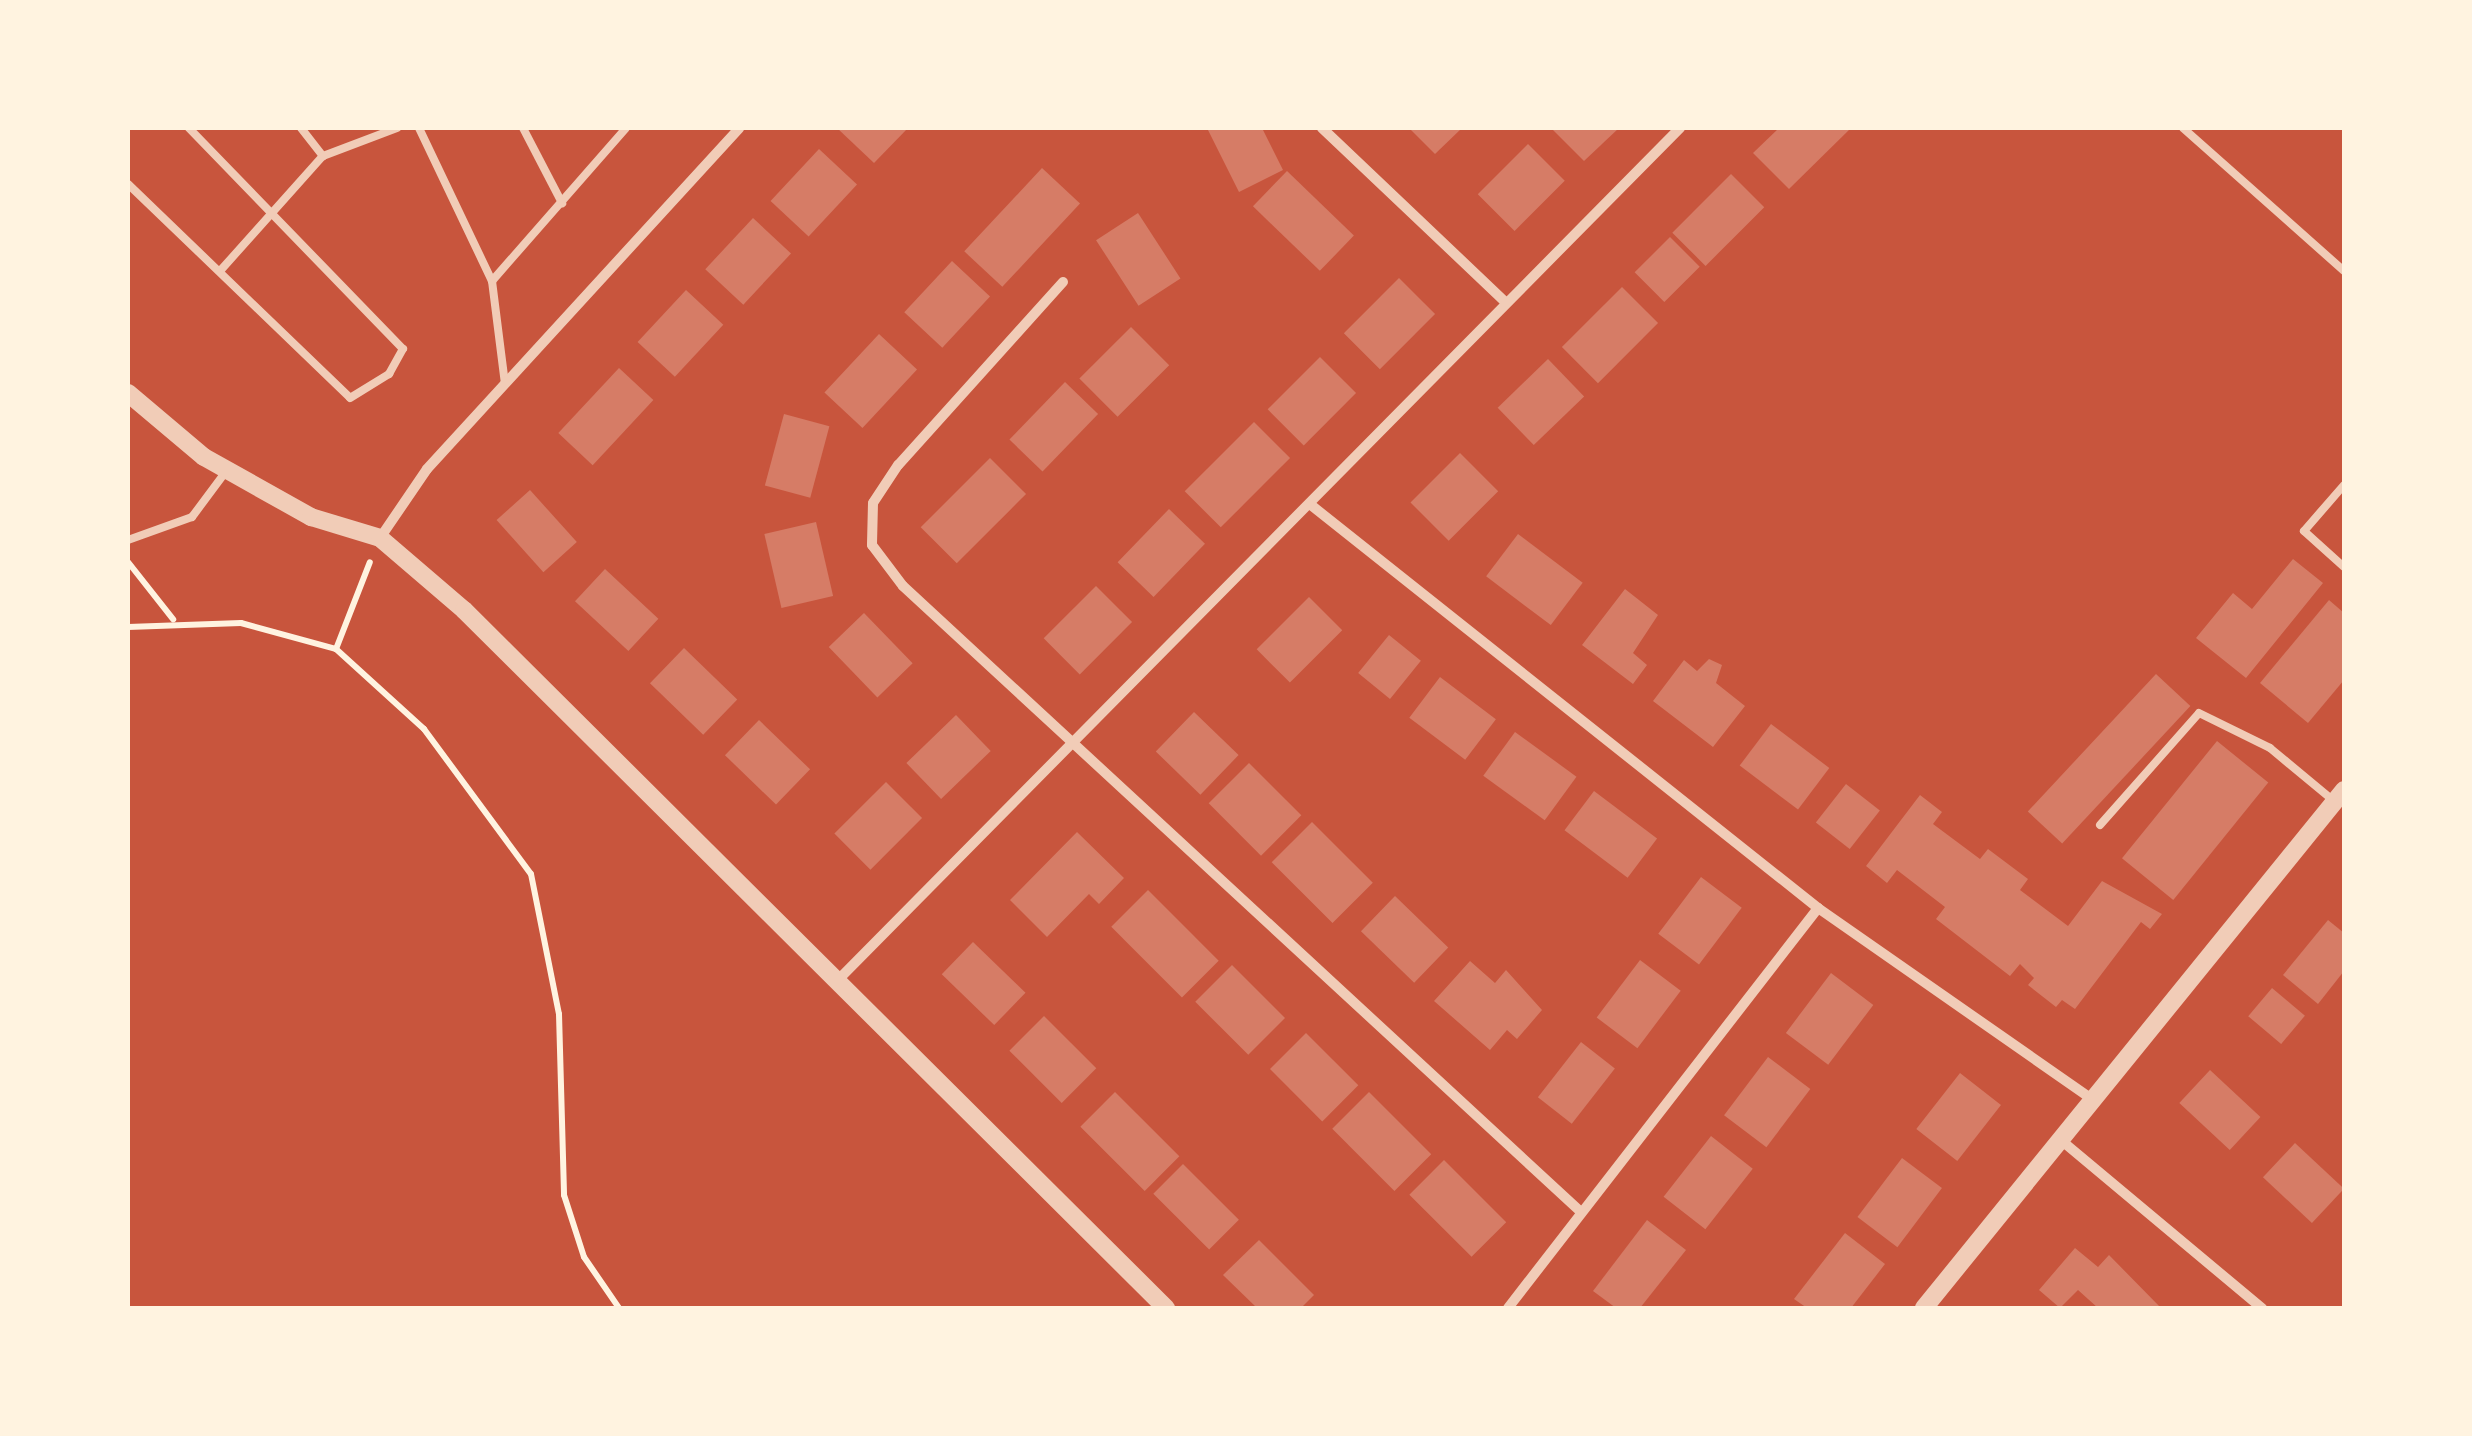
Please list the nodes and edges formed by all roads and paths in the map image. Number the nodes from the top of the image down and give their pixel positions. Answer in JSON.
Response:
{"nodes":[{"id":1,"x":189,"y":128,"type":"edge"},
{"id":2,"x":301,"y":128,"type":"edge"},
{"id":3,"x":397,"y":128,"type":"edge"},
{"id":4,"x":419,"y":128,"type":"edge"},
{"id":5,"x":523,"y":128,"type":"edge"},
{"id":6,"x":606,"y":128,"type":"edge"},
{"id":7,"x":626,"y":128,"type":"edge"},
{"id":8,"x":738,"y":128,"type":"edge"},
{"id":9,"x":1322,"y":128,"type":"edge"},
{"id":10,"x":1680,"y":128,"type":"edge"},
{"id":11,"x":2183,"y":128,"type":"edge"},
{"id":12,"x":612,"y":140,"type":"junction"},
{"id":13,"x":323,"y":156,"type":"junction"},
{"id":14,"x":128,"y":184,"type":"edge"},
{"id":15,"x":562,"y":203,"type":"junction"},
{"id":16,"x":273,"y":214,"type":"junction"},
{"id":17,"x":220,"y":270,"type":"junction"},
{"id":18,"x":2344,"y":270,"type":"edge"},
{"id":19,"x":492,"y":281,"type":"junction"},
{"id":20,"x":1063,"y":282,"type":"dead end"},
{"id":21,"x":1504,"y":302,"type":"junction"},
{"id":22,"x":505,"y":384,"type":"junction"},
{"id":23,"x":128,"y":393,"type":"edge"},
{"id":24,"x":227,"y":470,"type":"junction"},
{"id":25,"x":2344,"y":485,"type":"edge"},
{"id":26,"x":1312,"y":505,"type":"junction"},
{"id":27,"x":380,"y":538,"type":"junction"},
{"id":28,"x":128,"y":540,"type":"edge"},
{"id":29,"x":128,"y":562,"type":"edge"},
{"id":30,"x":2344,"y":567,"type":"edge"},
{"id":31,"x":173,"y":620,"type":"junction"},
{"id":32,"x":128,"y":626,"type":"edge"},
{"id":33,"x":336,"y":649,"type":"junction"},
{"id":34,"x":1070,"y":743,"type":"junction"},
{"id":35,"x":2340,"y":796,"type":"edge"},
{"id":36,"x":2100,"y":825,"type":"dead end"},
{"id":37,"x":1818,"y":908,"type":"junction"},
{"id":38,"x":838,"y":980,"type":"junction"},
{"id":39,"x":2096,"y":1101,"type":"junction"},
{"id":40,"x":2062,"y":1142,"type":"junction"},
{"id":41,"x":1581,"y":1212,"type":"junction"},
{"id":42,"x":1159,"y":1306,"type":"edge"},
{"id":43,"x":619,"y":1308,"type":"edge"},
{"id":44,"x":1508,"y":1308,"type":"edge"},
{"id":45,"x":1924,"y":1308,"type":"edge"},
{"id":46,"x":2262,"y":1308,"type":"edge"}],
"edges":[{"from":1,"to":16,"type":"lane"},
{"from":2,"to":13,"type":"lane"},
{"from":3,"to":13,"type":"lane"},
{"from":4,"to":19,"type":"lane"},
{"from":5,"to":15,"type":"lane"},
{"from":6,"to":12,"type":"lane"},
{"from":7,"to":12,"type":"lane"},
{"from":8,"to":22,"type":"street"},
{"from":9,"to":21,"type":"street"},
{"from":10,"to":21,"type":"street"},
{"from":11,"to":18,"type":"lane"},
{"from":12,"to":15,"type":"lane"},
{"from":13,"to":16,"type":"lane"},
{"from":14,"to":17,"type":"lane"},
{"from":15,"to":19,"type":"lane"},
{"from":16,"to":17,"type":"lane"},
{"from":16,"to":17,"type":"lane"},
{"from":19,"to":22,"type":"lane"},
{"from":20,"to":34,"type":"street"},
{"from":21,"to":26,"type":"street"},
{"from":22,"to":27,"type":"street"},
{"from":23,"to":24,"type":"street"},
{"from":24,"to":27,"type":"street"},
{"from":24,"to":28,"type":"lane"},
{"from":25,"to":30,"type":"lane"},
{"from":26,"to":34,"type":"street"},
{"from":26,"to":37,"type":"street"},
{"from":27,"to":33,"type":"path"},
{"from":27,"to":38,"type":"street"},
{"from":29,"to":31,"type":"path"},
{"from":31,"to":32,"type":"path"},
{"from":31,"to":33,"type":"path"},
{"from":33,"to":43,"type":"path"},
{"from":34,"to":38,"type":"street"},
{"from":34,"to":41,"type":"street"},
{"from":35,"to":36,"type":"lane"},
{"from":35,"to":39,"type":"street"},
{"from":37,"to":39,"type":"street"},
{"from":37,"to":41,"type":"street"},
{"from":38,"to":42,"type":"street"},
{"from":39,"to":40,"type":"street"},
{"from":40,"to":45,"type":"street"},
{"from":40,"to":46,"type":"street"},
{"from":41,"to":44,"type":"street"}]}
